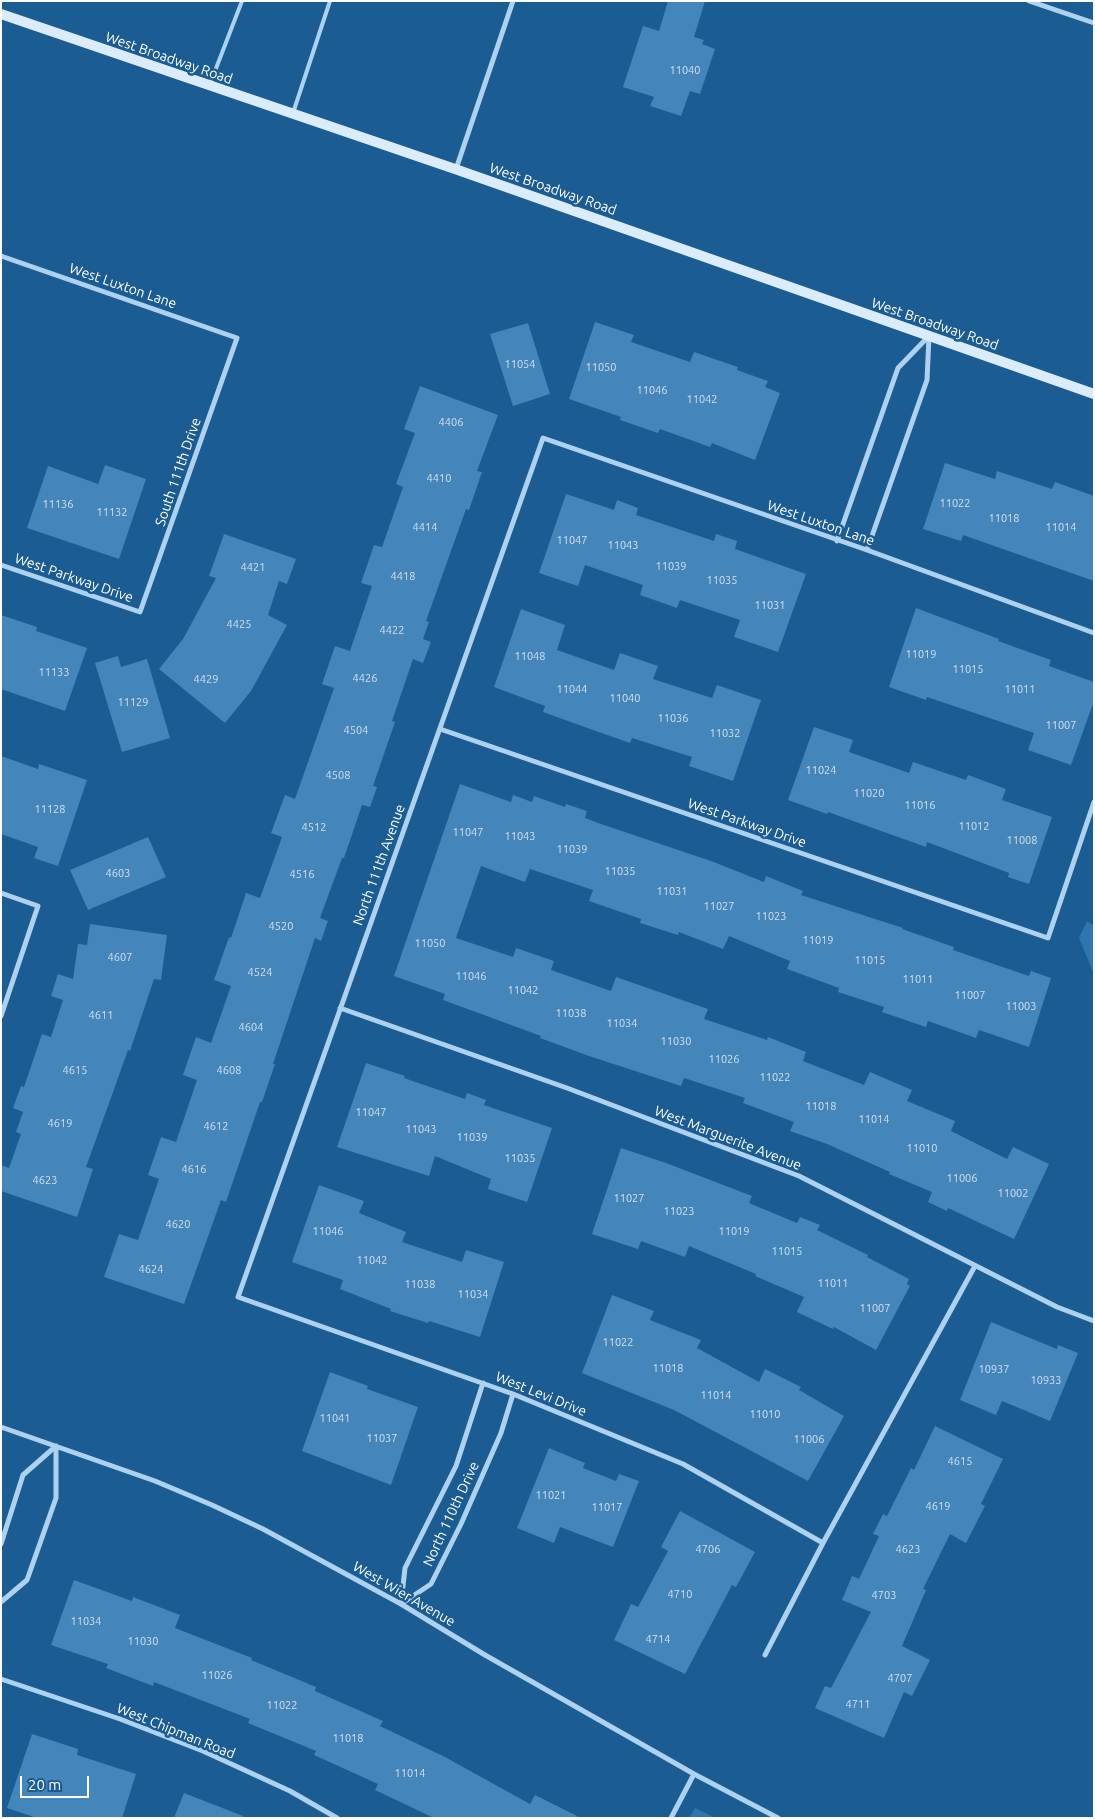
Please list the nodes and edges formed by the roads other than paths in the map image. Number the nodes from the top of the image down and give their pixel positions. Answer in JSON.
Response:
{"nodes":[{"id":1,"x":242,"y":1,"type":"edge"},
{"id":2,"x":330,"y":1,"type":"edge"},
{"id":3,"x":513,"y":1,"type":"edge"},
{"id":4,"x":1029,"y":1,"type":"edge"},
{"id":5,"x":1,"y":14,"type":"edge"},
{"id":6,"x":1094,"y":24,"type":"edge"},
{"id":7,"x":209,"y":86,"type":"junction"},
{"id":8,"x":292,"y":115,"type":"junction"},
{"id":9,"x":456,"y":169,"type":"junction"},
{"id":10,"x":1,"y":256,"type":"edge"},
{"id":11,"x":929,"y":336,"type":"junction"},
{"id":12,"x":237,"y":338,"type":"joint"},
{"id":13,"x":1094,"y":394,"type":"edge"},
{"id":14,"x":541,"y":442,"type":"joint"},
{"id":15,"x":837,"y":541,"type":"junction"},
{"id":16,"x":867,"y":550,"type":"junction"},
{"id":17,"x":1,"y":565,"type":"edge"},
{"id":18,"x":140,"y":612,"type":"joint"},
{"id":19,"x":1094,"y":633,"type":"edge"},
{"id":20,"x":440,"y":729,"type":"junction"},
{"id":21,"x":1094,"y":802,"type":"edge"},
{"id":22,"x":1,"y":893,"type":"edge"},
{"id":23,"x":340,"y":1008,"type":"junction"},
{"id":24,"x":1,"y":1016,"type":"edge"},
{"id":25,"x":975,"y":1266,"type":"junction"},
{"id":26,"x":238,"y":1297,"type":"joint"},
{"id":27,"x":1094,"y":1321,"type":"edge"},
{"id":28,"x":483,"y":1383,"type":"junction"},
{"id":29,"x":513,"y":1394,"type":"junction"},
{"id":30,"x":1,"y":1427,"type":"edge"},
{"id":31,"x":56,"y":1446,"type":"junction"},
{"id":32,"x":823,"y":1543,"type":"junction"},
{"id":33,"x":1,"y":1544,"type":"edge"},
{"id":34,"x":1,"y":1602,"type":"edge"},
{"id":35,"x":401,"y":1604,"type":"junction"},
{"id":36,"x":765,"y":1655,"type":"dead end"},
{"id":37,"x":1,"y":1679,"type":"edge"},
{"id":38,"x":694,"y":1774,"type":"junction"},
{"id":39,"x":337,"y":1818,"type":"edge"},
{"id":40,"x":671,"y":1818,"type":"edge"},
{"id":41,"x":778,"y":1818,"type":"edge"}],
"edges":[{"from":1,"to":7,"type":"lane"},
{"from":2,"to":8,"type":"lane"},
{"from":3,"to":9,"type":"street"},
{"from":4,"to":6,"type":"street"},
{"from":5,"to":7,"type":"main road","name":"West Broadway Road"},
{"from":7,"to":8,"type":"main road","name":"West Broadway Road"},
{"from":8,"to":9,"type":"main road","name":"West Broadway Road"},
{"from":9,"to":11,"type":"main road","name":"West Broadway Road"},
{"from":10,"to":12,"type":"street","name":"West Luxton Lane"},
{"from":11,"to":13,"type":"main road","name":"West Broadway Road"},
{"from":11,"to":15,"type":"street"},
{"from":11,"to":16,"type":"street"},
{"from":12,"to":18,"type":"street","name":"South 111th Drive"},
{"from":14,"to":15,"type":"street","name":"West Luxton Lane"},
{"from":14,"to":20,"type":"street","name":"North 111th Avenue"},
{"from":15,"to":16,"type":"street","name":"West Luxton Lane"},
{"from":16,"to":19,"type":"street","name":"West Luxton Lane"},
{"from":17,"to":18,"type":"street","name":"West Parkway Drive"},
{"from":20,"to":21,"type":"street","name":"West Parkway Drive"},
{"from":20,"to":23,"type":"street","name":"North 111th Avenue"},
{"from":22,"to":24,"type":"street"},
{"from":23,"to":25,"type":"street","name":"West Marguerite Avenue"},
{"from":23,"to":26,"type":"street","name":"North 111th Avenue"},
{"from":25,"to":27,"type":"street","name":"West Marguerite Avenue"},
{"from":25,"to":32,"type":"street"},
{"from":26,"to":28,"type":"street","name":"West Levi Drive"},
{"from":28,"to":29,"type":"street","name":"West Levi Drive"},
{"from":28,"to":35,"type":"street","name":"North 110th Drive"},
{"from":29,"to":32,"type":"street","name":"West Levi Drive"},
{"from":29,"to":35,"type":"street","name":"North 110th Drive"},
{"from":30,"to":31,"type":"street","name":"West Wier Avenue"},
{"from":31,"to":33,"type":"street"},
{"from":31,"to":34,"type":"street"},
{"from":31,"to":35,"type":"street","name":"West Wier Avenue"},
{"from":32,"to":36,"type":"street"},
{"from":35,"to":38,"type":"street","name":"West Wier Avenue"},
{"from":37,"to":39,"type":"street","name":"West Chipman Road"},
{"from":38,"to":40,"type":"street"},
{"from":38,"to":41,"type":"street","name":"West Wier Avenue"}]}
